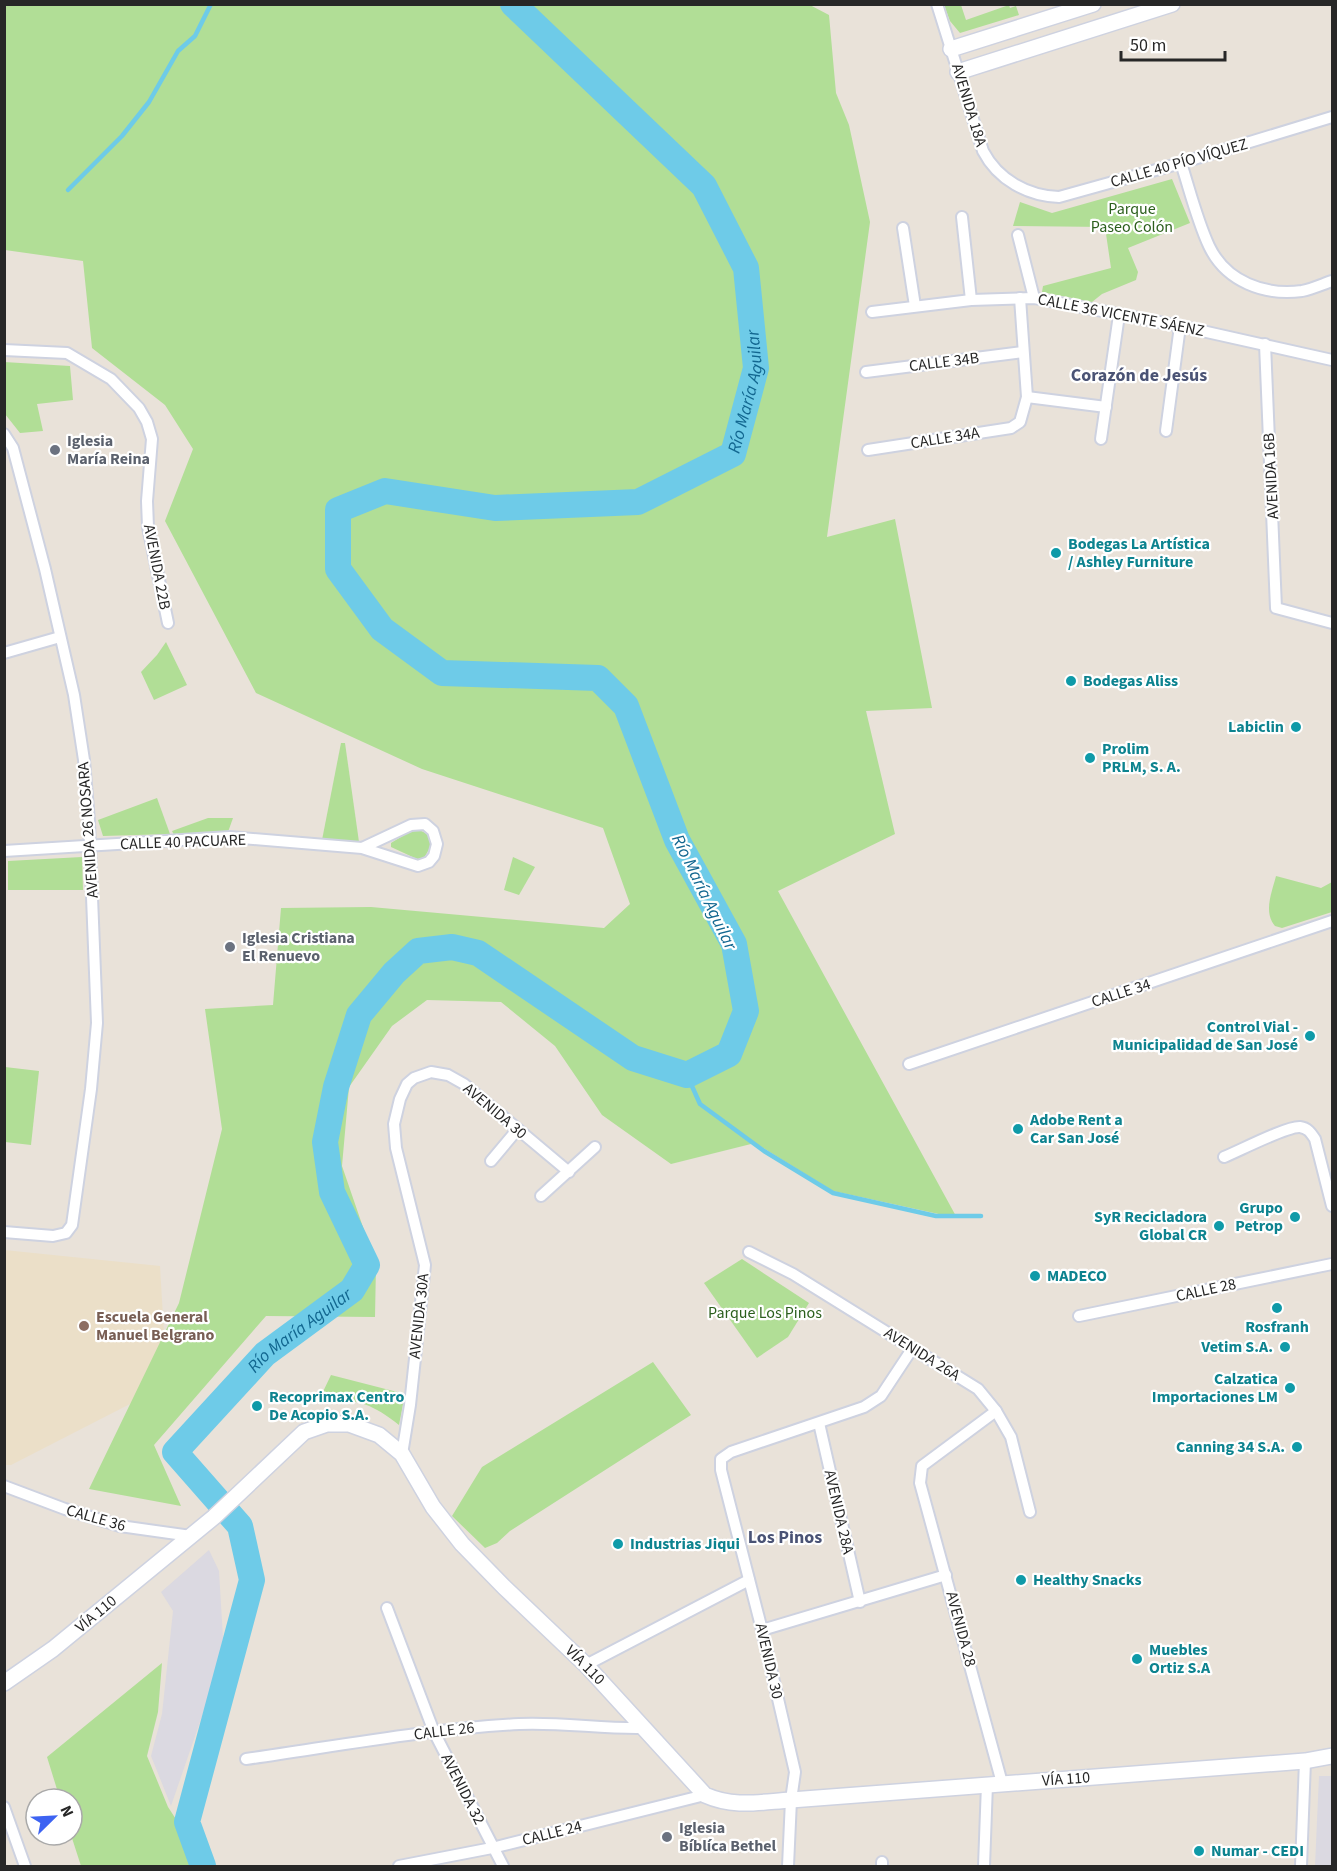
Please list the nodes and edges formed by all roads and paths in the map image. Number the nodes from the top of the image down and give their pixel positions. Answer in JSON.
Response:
{"nodes":[{"id":1,"x":937,"y":4,"type":"edge"},
{"id":2,"x":1093,"y":4,"type":"edge"},
{"id":3,"x":1172,"y":4,"type":"edge"},
{"id":4,"x":951,"y":49,"type":"junction"},
{"id":5,"x":958,"y":72,"type":"junction"},
{"id":6,"x":1332,"y":117,"type":"edge"},
{"id":7,"x":1181,"y":164,"type":"junction"},
{"id":8,"x":1024,"y":190,"type":"joint"},
{"id":9,"x":962,"y":217,"type":"dead end"},
{"id":10,"x":903,"y":228,"type":"dead end"},
{"id":11,"x":1018,"y":236,"type":"dead end"},
{"id":12,"x":1332,"y":281,"type":"edge"},
{"id":13,"x":1020,"y":298,"type":"junction"},
{"id":14,"x":1034,"y":298,"type":"junction"},
{"id":15,"x":971,"y":300,"type":"junction"},
{"id":16,"x":915,"y":306,"type":"junction"},
{"id":17,"x":872,"y":312,"type":"dead end"},
{"id":18,"x":1119,"y":315,"type":"junction"},
{"id":19,"x":1180,"y":326,"type":"junction"},
{"id":20,"x":1265,"y":344,"type":"junction"},
{"id":21,"x":4,"y":350,"type":"edge"},
{"id":22,"x":1023,"y":352,"type":"junction"},
{"id":23,"x":1332,"y":360,"type":"edge"},
{"id":24,"x":866,"y":372,"type":"dead end"},
{"id":25,"x":1027,"y":397,"type":"junction"},
{"id":26,"x":1106,"y":406,"type":"junction"},
{"id":27,"x":1166,"y":431,"type":"dead end"},
{"id":28,"x":4,"y":434,"type":"edge"},
{"id":29,"x":1101,"y":439,"type":"dead end"},
{"id":30,"x":868,"y":450,"type":"dead end"},
{"id":31,"x":168,"y":623,"type":"dead end"},
{"id":32,"x":1332,"y":623,"type":"edge"},
{"id":33,"x":60,"y":637,"type":"junction"},
{"id":34,"x":4,"y":653,"type":"edge"},
{"id":35,"x":91,"y":846,"type":"junction"},
{"id":36,"x":362,"y":848,"type":"junction"},
{"id":37,"x":4,"y":850,"type":"edge"},
{"id":38,"x":1332,"y":921,"type":"edge"},
{"id":39,"x":909,"y":1064,"type":"dead end"},
{"id":40,"x":414,"y":1078,"type":"joint"},
{"id":41,"x":517,"y":1130,"type":"junction"},
{"id":42,"x":595,"y":1147,"type":"dead end"},
{"id":43,"x":1224,"y":1157,"type":"dead end"},
{"id":44,"x":491,"y":1161,"type":"dead end"},
{"id":45,"x":568,"y":1172,"type":"junction"},
{"id":46,"x":541,"y":1196,"type":"dead end"},
{"id":47,"x":1332,"y":1206,"type":"edge"},
{"id":48,"x":4,"y":1232,"type":"edge"},
{"id":49,"x":749,"y":1252,"type":"dead end"},
{"id":50,"x":1332,"y":1264,"type":"edge"},
{"id":51,"x":1079,"y":1316,"type":"dead end"},
{"id":52,"x":912,"y":1349,"type":"junction"},
{"id":53,"x":996,"y":1411,"type":"junction"},
{"id":54,"x":819,"y":1423,"type":"junction"},
{"id":55,"x":402,"y":1454,"type":"junction"},
{"id":56,"x":4,"y":1486,"type":"edge"},
{"id":57,"x":1030,"y":1512,"type":"dead end"},
{"id":58,"x":191,"y":1536,"type":"junction"},
{"id":59,"x":946,"y":1575,"type":"junction"},
{"id":60,"x":749,"y":1580,"type":"junction"},
{"id":61,"x":860,"y":1602,"type":"junction"},
{"id":62,"x":387,"y":1608,"type":"dead end"},
{"id":63,"x":762,"y":1630,"type":"junction"},
{"id":64,"x":586,"y":1665,"type":"junction"},
{"id":65,"x":4,"y":1683,"type":"edge"},
{"id":66,"x":643,"y":1728,"type":"junction"},
{"id":67,"x":434,"y":1732,"type":"junction"},
{"id":68,"x":1332,"y":1756,"type":"edge"},
{"id":69,"x":246,"y":1759,"type":"dead end"},
{"id":70,"x":1305,"y":1761,"type":"junction"},
{"id":71,"x":1332,"y":1763,"type":"edge"},
{"id":72,"x":994,"y":1783,"type":"junction"},
{"id":73,"x":705,"y":1795,"type":"junction"},
{"id":74,"x":791,"y":1800,"type":"junction"},
{"id":75,"x":4,"y":1807,"type":"edge"},
{"id":76,"x":492,"y":1848,"type":"junction"},
{"id":77,"x":26,"y":1866,"type":"edge"},
{"id":78,"x":399,"y":1866,"type":"edge"},
{"id":79,"x":503,"y":1866,"type":"edge"},
{"id":80,"x":788,"y":1866,"type":"edge"},
{"id":81,"x":984,"y":1866,"type":"edge"},
{"id":82,"x":1302,"y":1866,"type":"edge"}],
"edges":[{"from":1,"to":4,"type":"street","name":"AVENIDA 18A"},
{"from":2,"to":4,"type":"main road"},
{"from":3,"to":5,"type":"main road"},
{"from":4,"to":5,"type":"street","name":"AVENIDA 18A"},
{"from":5,"to":8,"type":"street","name":"AVENIDA 18A"},
{"from":6,"to":7,"type":"street","name":"CALLE 40 PÍO VÍQUEZ"},
{"from":7,"to":8,"type":"street","name":"CALLE 40 PÍO VÍQUEZ"},
{"from":7,"to":12,"type":"street"},
{"from":9,"to":15,"type":"street"},
{"from":10,"to":16,"type":"street"},
{"from":11,"to":14,"type":"street"},
{"from":13,"to":14,"type":"street","name":"CALLE 36 VICENTE SÁENZ"},
{"from":13,"to":15,"type":"street","name":"CALLE 36 VICENTE SÁENZ"},
{"from":13,"to":22,"type":"street"},
{"from":14,"to":18,"type":"street","name":"CALLE 36 VICENTE SÁENZ"},
{"from":15,"to":16,"type":"street","name":"CALLE 36 VICENTE SÁENZ"},
{"from":16,"to":17,"type":"street","name":"CALLE 36 VICENTE SÁENZ"},
{"from":18,"to":19,"type":"street","name":"CALLE 36 VICENTE SÁENZ"},
{"from":18,"to":26,"type":"street"},
{"from":19,"to":20,"type":"street","name":"CALLE 36 VICENTE SÁENZ"},
{"from":19,"to":27,"type":"street"},
{"from":20,"to":23,"type":"street","name":"CALLE 36 VICENTE SÁENZ"},
{"from":20,"to":32,"type":"street","name":"AVENIDA 16B"},
{"from":21,"to":31,"type":"street","name":"AVENIDA 22B"},
{"from":22,"to":24,"type":"street","name":"CALLE 34B"},
{"from":22,"to":25,"type":"street"},
{"from":25,"to":26,"type":"street"},
{"from":25,"to":30,"type":"street","name":"CALLE 34A"},
{"from":26,"to":29,"type":"street"},
{"from":28,"to":33,"type":"street","name":"AVENIDA 26 NOSARA"},
{"from":33,"to":34,"type":"street"},
{"from":33,"to":35,"type":"street","name":"AVENIDA 26 NOSARA"},
{"from":35,"to":36,"type":"street","name":"CALLE 40 PACUARE"},
{"from":35,"to":37,"type":"street","name":"CALLE 40 PACUARE"},
{"from":35,"to":48,"type":"street","name":"AVENIDA 26 NOSARA"},
{"from":36,"to":36,"type":"street","name":"CALLE 40 PACUARE"},
{"from":38,"to":39,"type":"street","name":"CALLE 34"},
{"from":40,"to":41,"type":"street","name":"AVENIDA 30"},
{"from":40,"to":55,"type":"street","name":"AVENIDA 30A"},
{"from":41,"to":44,"type":"street"},
{"from":41,"to":45,"type":"street","name":"AVENIDA 30"},
{"from":42,"to":45,"type":"street"},
{"from":43,"to":47,"type":"street"},
{"from":45,"to":46,"type":"street"},
{"from":49,"to":52,"type":"street","name":"AVENIDA 26A"},
{"from":50,"to":51,"type":"street","name":"CALLE 28"},
{"from":52,"to":53,"type":"street","name":"AVENIDA 26A"},
{"from":52,"to":54,"type":"street"},
{"from":53,"to":57,"type":"street","name":"AVENIDA 26A"},
{"from":53,"to":59,"type":"street","name":"AVENIDA 28"},
{"from":54,"to":60,"type":"street","name":"AVENIDA 30"},
{"from":54,"to":61,"type":"street","name":"AVENIDA 28A"},
{"from":55,"to":58,"type":"main road","name":"VÍA 110"},
{"from":55,"to":64,"type":"main road","name":"VÍA 110"},
{"from":56,"to":58,"type":"street","name":"CALLE 36"},
{"from":58,"to":65,"type":"main road","name":"VÍA 110"},
{"from":59,"to":61,"type":"street"},
{"from":59,"to":72,"type":"street","name":"AVENIDA 28"},
{"from":60,"to":63,"type":"street","name":"AVENIDA 30"},
{"from":60,"to":64,"type":"street"},
{"from":61,"to":63,"type":"street"},
{"from":62,"to":67,"type":"street","name":"AVENIDA 32"},
{"from":63,"to":74,"type":"street","name":"AVENIDA 30"},
{"from":64,"to":66,"type":"main road","name":"VÍA 110"},
{"from":66,"to":67,"type":"street","name":"CALLE 26"},
{"from":66,"to":73,"type":"main road","name":"VÍA 110"},
{"from":67,"to":69,"type":"street","name":"CALLE 26"},
{"from":67,"to":76,"type":"street","name":"AVENIDA 32"},
{"from":68,"to":70,"type":"main road","name":"VÍA 110"},
{"from":70,"to":71,"type":"main road","name":"VÍA 110"},
{"from":70,"to":72,"type":"main road","name":"VÍA 110"},
{"from":70,"to":82,"type":"street"},
{"from":72,"to":74,"type":"main road","name":"VÍA 110"},
{"from":72,"to":81,"type":"street","name":"AVENIDA 28"},
{"from":73,"to":74,"type":"main road","name":"VÍA 110"},
{"from":73,"to":76,"type":"street","name":"CALLE 24"},
{"from":74,"to":80,"type":"street","name":"AVENIDA 30"},
{"from":75,"to":77,"type":"street"},
{"from":76,"to":78,"type":"street","name":"CALLE 24"},
{"from":76,"to":79,"type":"street","name":"AVENIDA 32"}]}
